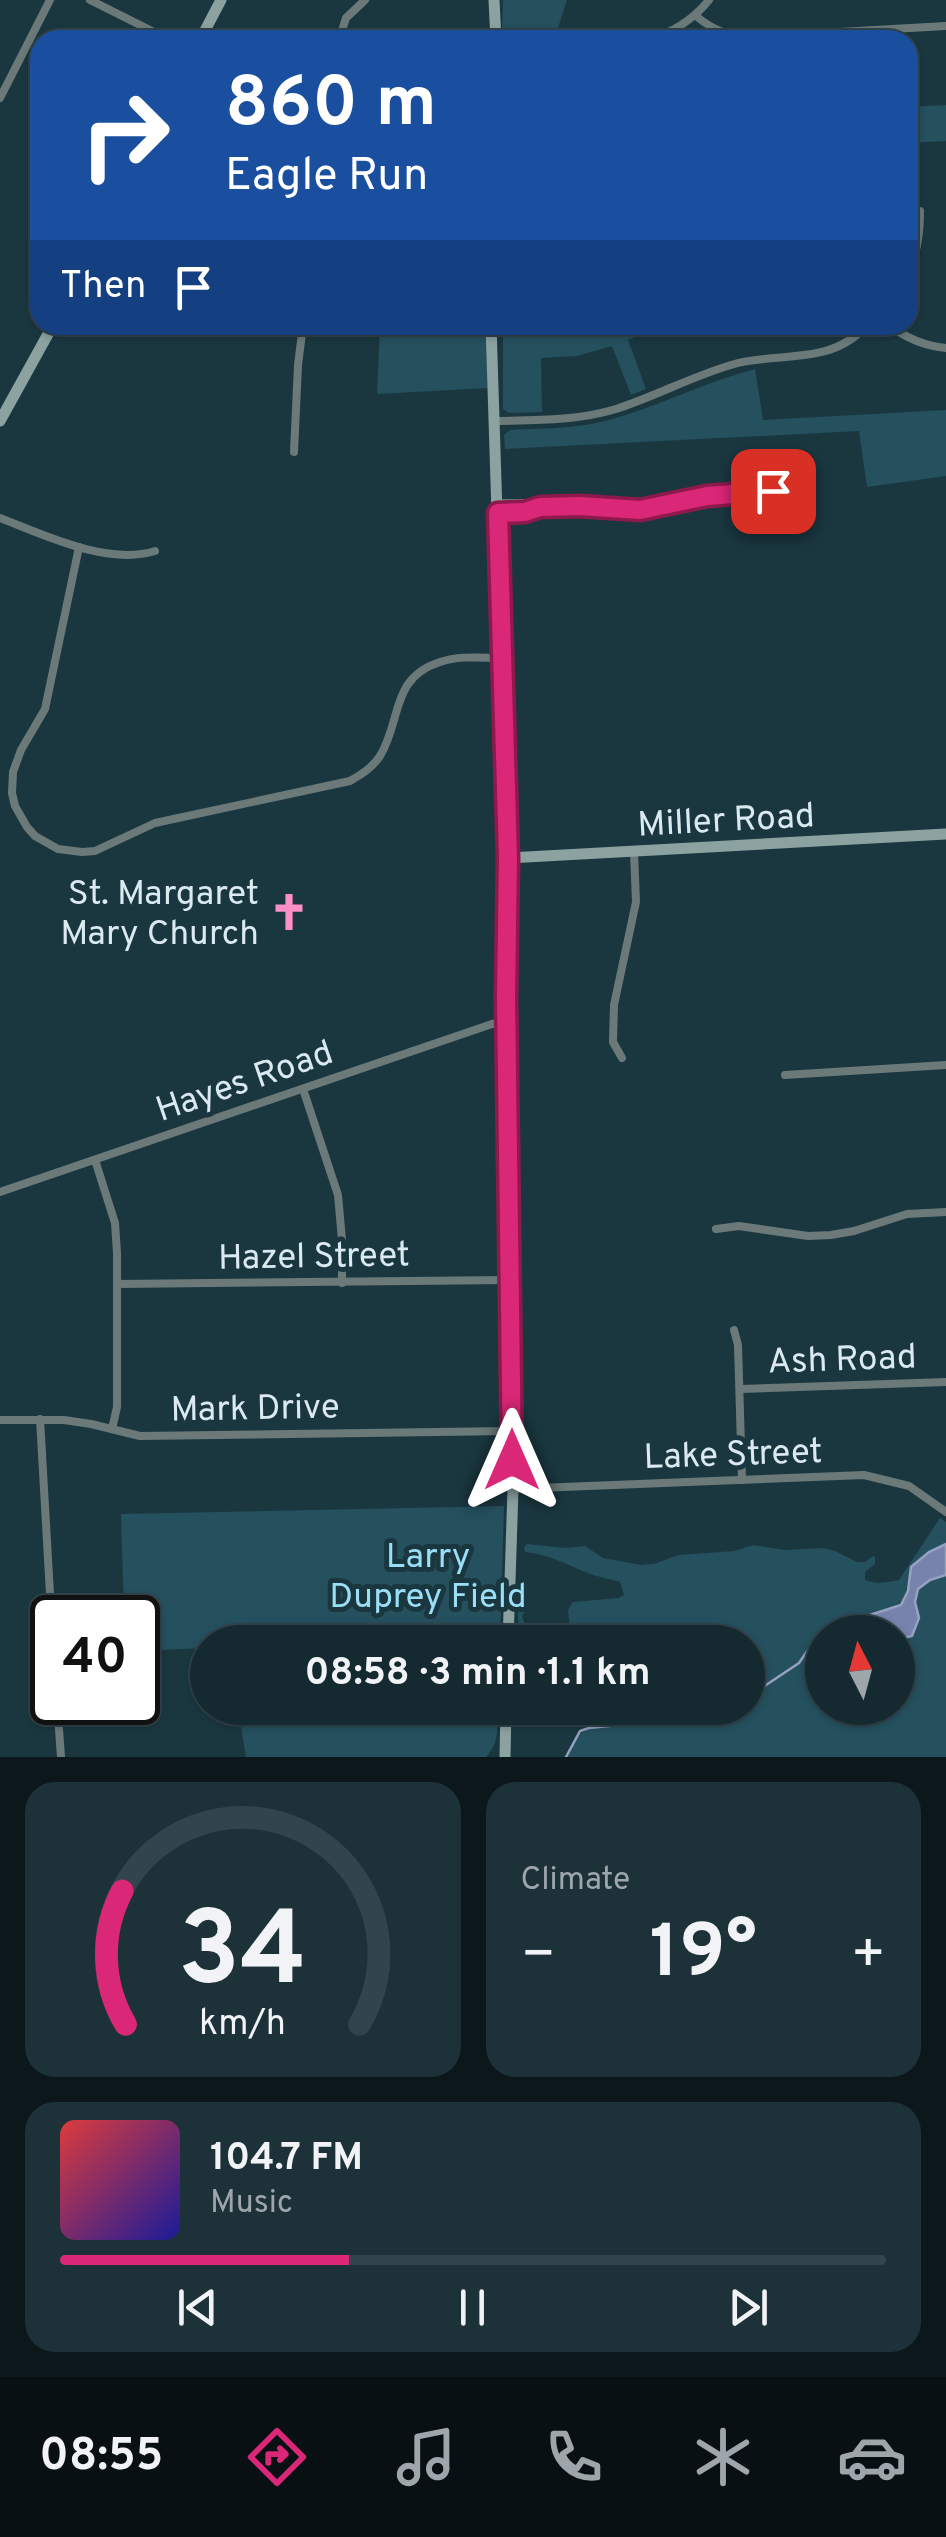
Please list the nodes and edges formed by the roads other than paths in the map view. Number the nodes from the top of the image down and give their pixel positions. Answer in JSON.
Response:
{"nodes":[{"id":1,"x":50,"y":0,"type":"edge"},
{"id":2,"x":90,"y":0,"type":"edge"},
{"id":3,"x":221,"y":0,"type":"edge"},
{"id":4,"x":364,"y":0,"type":"edge"},
{"id":5,"x":494,"y":0,"type":"edge"},
{"id":6,"x":709,"y":0,"type":"edge"},
{"id":7,"x":696,"y":16,"type":"junction"},
{"id":8,"x":946,"y":26,"type":"edge"},
{"id":9,"x":35,"y":30,"type":"edge"},
{"id":10,"x":150,"y":30,"type":"edge"},
{"id":11,"x":205,"y":30,"type":"edge"},
{"id":12,"x":342,"y":30,"type":"edge"},
{"id":13,"x":496,"y":30,"type":"edge"},
{"id":14,"x":675,"y":30,"type":"edge"},
{"id":15,"x":716,"y":30,"type":"edge"},
{"id":16,"x":874,"y":30,"type":"edge"},
{"id":17,"x":30,"y":39,"type":"edge"},
{"id":18,"x":0,"y":98,"type":"edge"},
{"id":19,"x":920,"y":210,"type":"dead end"},
{"id":20,"x":918,"y":239,"type":"edge"},
{"id":21,"x":47,"y":335,"type":"edge"},
{"id":22,"x":302,"y":335,"type":"edge"},
{"id":23,"x":491,"y":335,"type":"edge"},
{"id":24,"x":856,"y":335,"type":"edge"},
{"id":25,"x":903,"y":335,"type":"edge"},
{"id":26,"x":946,"y":348,"type":"edge"},
{"id":27,"x":0,"y":421,"type":"edge"},
{"id":28,"x":494,"y":421,"type":"junction"},
{"id":29,"x":294,"y":452,"type":"dead end"},
{"id":30,"x":796,"y":492,"type":"dead end"},
{"id":31,"x":498,"y":508,"type":"junction"},
{"id":32,"x":0,"y":518,"type":"edge"},
{"id":33,"x":79,"y":546,"type":"junction"},
{"id":34,"x":154,"y":550,"type":"dead end"},
{"id":35,"x":503,"y":658,"type":"junction"},
{"id":36,"x":946,"y":834,"type":"edge"},
{"id":37,"x":634,"y":852,"type":"junction"},
{"id":38,"x":508,"y":858,"type":"junction"},
{"id":39,"x":506,"y":1022,"type":"junction"},
{"id":40,"x":622,"y":1058,"type":"dead end"},
{"id":41,"x":946,"y":1065,"type":"edge"},
{"id":42,"x":785,"y":1075,"type":"dead end"},
{"id":43,"x":302,"y":1089,"type":"junction"},
{"id":44,"x":95,"y":1160,"type":"junction"},
{"id":45,"x":0,"y":1192,"type":"edge"},
{"id":46,"x":946,"y":1212,"type":"edge"},
{"id":47,"x":716,"y":1229,"type":"dead end"},
{"id":48,"x":511,"y":1280,"type":"junction"},
{"id":49,"x":117,"y":1284,"type":"junction"},
{"id":50,"x":342,"y":1284,"type":"junction"},
{"id":51,"x":734,"y":1330,"type":"dead end"},
{"id":52,"x":946,"y":1382,"type":"edge"},
{"id":53,"x":740,"y":1389,"type":"junction"},
{"id":54,"x":40,"y":1419,"type":"junction"},
{"id":55,"x":0,"y":1420,"type":"edge"},
{"id":56,"x":112,"y":1430,"type":"junction"},
{"id":57,"x":512,"y":1431,"type":"junction"},
{"id":58,"x":742,"y":1480,"type":"junction"},
{"id":59,"x":513,"y":1489,"type":"junction"},
{"id":60,"x":946,"y":1512,"type":"edge"},
{"id":61,"x":50,"y":1595,"type":"edge"},
{"id":62,"x":509,"y":1625,"type":"edge"},
{"id":63,"x":58,"y":1725,"type":"edge"},
{"id":64,"x":505,"y":1725,"type":"edge"},
{"id":65,"x":60,"y":1757,"type":"edge"},
{"id":66,"x":504,"y":1757,"type":"edge"}],
"edges":[{"from":1,"to":9,"type":"street"},
{"from":2,"to":10,"type":"street"},
{"from":3,"to":11,"type":"street"},
{"from":4,"to":12,"type":"street"},
{"from":5,"to":13,"type":"street"},
{"from":6,"to":7,"type":"street"},
{"from":7,"to":14,"type":"street"},
{"from":7,"to":15,"type":"street"},
{"from":8,"to":16,"type":"street"},
{"from":17,"to":18,"type":"street"},
{"from":19,"to":20,"type":"street"},
{"from":21,"to":27,"type":"street"},
{"from":22,"to":29,"type":"street"},
{"from":23,"to":28,"type":"street"},
{"from":24,"to":28,"type":"street"},
{"from":25,"to":26,"type":"street"},
{"from":28,"to":31,"type":"street"},
{"from":30,"to":31,"type":"street"},
{"from":31,"to":35,"type":"street"},
{"from":32,"to":33,"type":"street"},
{"from":33,"to":34,"type":"street"},
{"from":33,"to":35,"type":"street"},
{"from":35,"to":38,"type":"street"},
{"from":36,"to":37,"type":"street","name":"Miller Road"},
{"from":37,"to":38,"type":"street","name":"Miller Road"},
{"from":37,"to":40,"type":"street"},
{"from":38,"to":39,"type":"street"},
{"from":39,"to":43,"type":"street","name":"Hayes Road"},
{"from":39,"to":48,"type":"street"},
{"from":41,"to":42,"type":"street"},
{"from":43,"to":44,"type":"street","name":"Hayes Road"},
{"from":43,"to":50,"type":"street"},
{"from":44,"to":45,"type":"street","name":"Hayes Road"},
{"from":44,"to":49,"type":"street"},
{"from":46,"to":47,"type":"street"},
{"from":48,"to":50,"type":"street","name":"Hazel Street"},
{"from":48,"to":57,"type":"street"},
{"from":49,"to":50,"type":"street","name":"Hazel Street"},
{"from":49,"to":56,"type":"street"},
{"from":51,"to":53,"type":"street"},
{"from":52,"to":53,"type":"street","name":"Ash Road"},
{"from":53,"to":58,"type":"street"},
{"from":54,"to":55,"type":"street","name":"Mark Drive"},
{"from":54,"to":56,"type":"street","name":"Mark Drive"},
{"from":54,"to":61,"type":"street"},
{"from":56,"to":57,"type":"street","name":"Mark Drive"},
{"from":57,"to":59,"type":"street"},
{"from":58,"to":59,"type":"street","name":"Lake Street"},
{"from":58,"to":60,"type":"street","name":"Lake Street"},
{"from":59,"to":62,"type":"street"},
{"from":63,"to":65,"type":"street"},
{"from":64,"to":66,"type":"street"}]}
